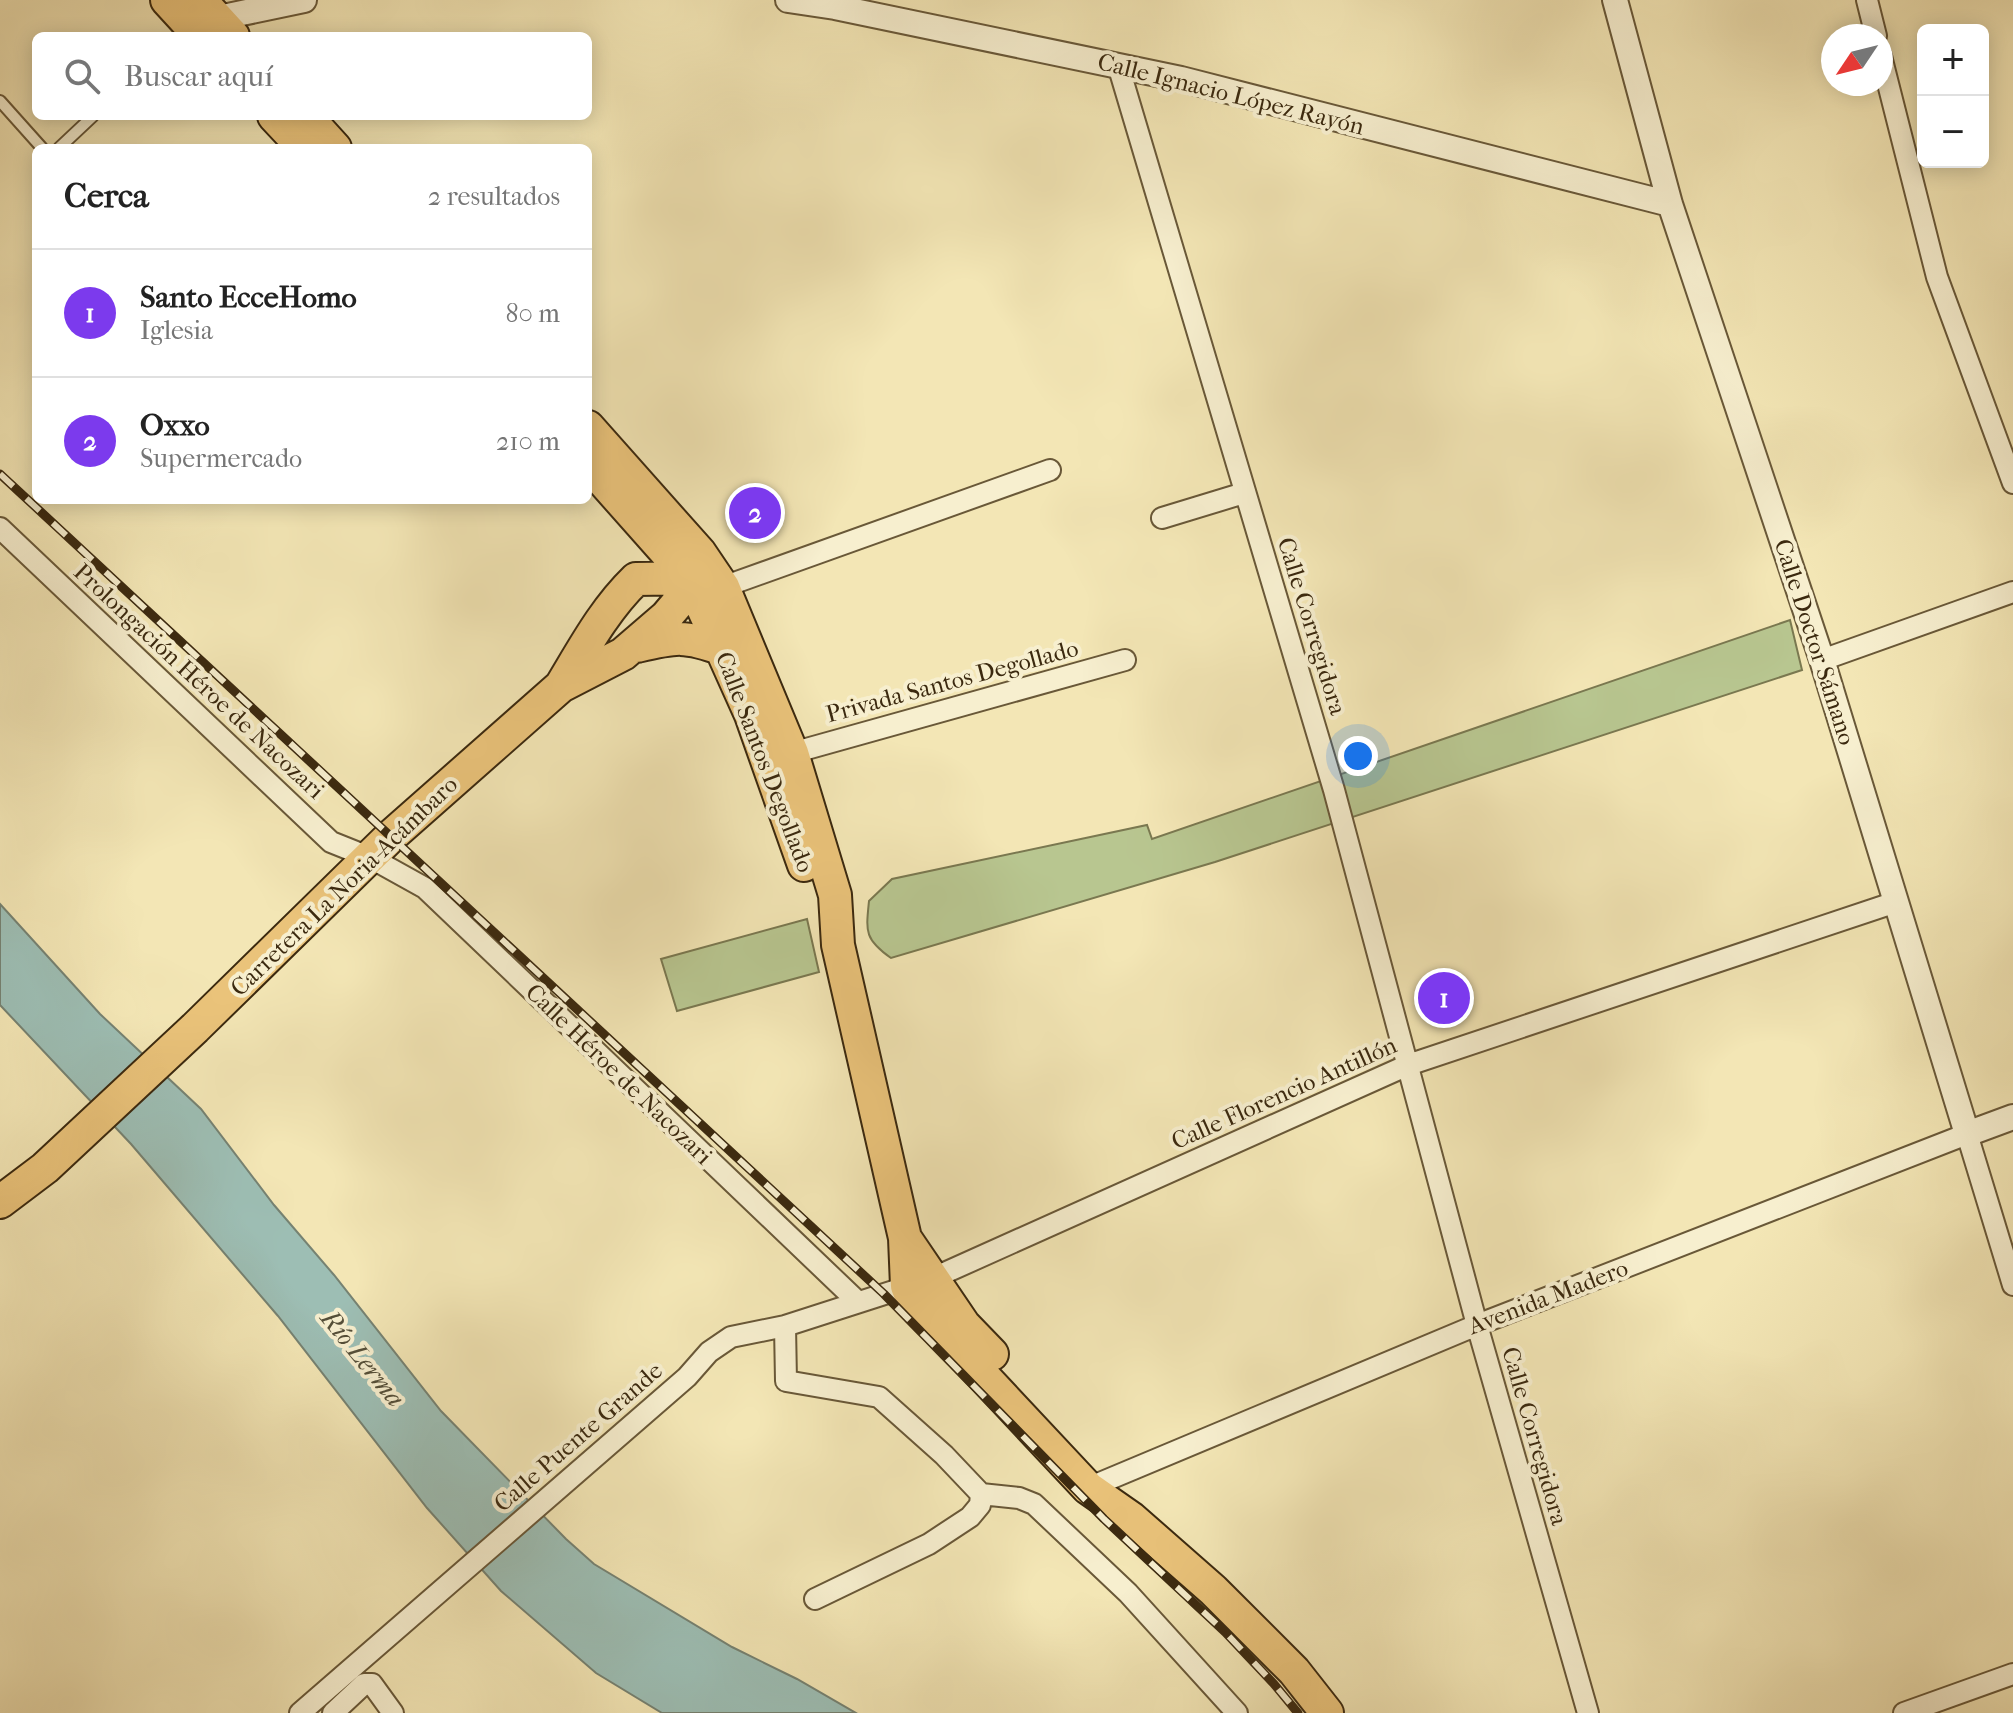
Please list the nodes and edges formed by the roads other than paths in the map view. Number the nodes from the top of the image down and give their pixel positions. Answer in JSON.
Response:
{"nodes":[{"id":1,"x":167,"y":0,"type":"edge"},
{"id":2,"x":304,"y":0,"type":"edge"},
{"id":3,"x":788,"y":0,"type":"edge"},
{"id":4,"x":1615,"y":0,"type":"edge"},
{"id":5,"x":1867,"y":0,"type":"edge"},
{"id":6,"x":1873,"y":24,"type":"edge"},
{"id":7,"x":203,"y":25,"type":"edge"},
{"id":8,"x":1118,"y":65,"type":"junction"},
{"id":9,"x":1891,"y":96,"type":"edge"},
{"id":10,"x":0,"y":101,"type":"edge"},
{"id":11,"x":89,"y":120,"type":"edge"},
{"id":12,"x":278,"y":120,"type":"edge"},
{"id":13,"x":310,"y":120,"type":"edge"},
{"id":14,"x":38,"y":144,"type":"edge"},
{"id":15,"x":63,"y":144,"type":"edge"},
{"id":16,"x":300,"y":144,"type":"edge"},
{"id":17,"x":331,"y":144,"type":"edge"},
{"id":18,"x":1670,"y":204,"type":"junction"},
{"id":19,"x":592,"y":432,"type":"edge"},
{"id":20,"x":592,"y":468,"type":"edge"},
{"id":21,"x":1050,"y":470,"type":"dead end"},
{"id":22,"x":2013,"y":483,"type":"edge"},
{"id":23,"x":1244,"y":493,"type":"junction"},
{"id":24,"x":1162,"y":518,"type":"dead end"},
{"id":25,"x":644,"y":527,"type":"junction"},
{"id":26,"x":0,"y":528,"type":"edge"},
{"id":27,"x":707,"y":574,"type":"junction"},
{"id":28,"x":636,"y":579,"type":"junction"},
{"id":29,"x":2013,"y":592,"type":"edge"},
{"id":30,"x":633,"y":646,"type":"junction"},
{"id":31,"x":723,"y":649,"type":"junction"},
{"id":32,"x":1125,"y":660,"type":"dead end"},
{"id":33,"x":1822,"y":660,"type":"junction"},
{"id":34,"x":561,"y":686,"type":"junction"},
{"id":35,"x":792,"y":753,"type":"junction"},
{"id":36,"x":371,"y":858,"type":"junction"},
{"id":37,"x":1896,"y":902,"type":"junction"},
{"id":38,"x":838,"y":945,"type":"junction"},
{"id":39,"x":1408,"y":1065,"type":"junction"},
{"id":40,"x":2013,"y":1117,"type":"edge"},
{"id":41,"x":1967,"y":1134,"type":"junction"},
{"id":42,"x":0,"y":1202,"type":"edge"},
{"id":43,"x":919,"y":1282,"type":"junction"},
{"id":44,"x":2013,"y":1285,"type":"edge"},
{"id":45,"x":858,"y":1302,"type":"junction"},
{"id":46,"x":1477,"y":1325,"type":"junction"},
{"id":47,"x":785,"y":1326,"type":"junction"},
{"id":48,"x":1097,"y":1484,"type":"junction"},
{"id":49,"x":981,"y":1494,"type":"junction"},
{"id":50,"x":815,"y":1599,"type":"dead end"},
{"id":51,"x":2013,"y":1674,"type":"edge"},
{"id":52,"x":390,"y":1708,"type":"edge"},
{"id":53,"x":300,"y":1713,"type":"edge"},
{"id":54,"x":333,"y":1713,"type":"edge"},
{"id":55,"x":1237,"y":1713,"type":"edge"},
{"id":56,"x":1327,"y":1713,"type":"edge"},
{"id":57,"x":1588,"y":1713,"type":"edge"},
{"id":58,"x":1904,"y":1713,"type":"edge"}],
"edges":[{"from":1,"to":7,"type":"main road"},
{"from":2,"to":7,"type":"street"},
{"from":3,"to":8,"type":"street","name":"Calle Ignacio López Rayón"},
{"from":4,"to":18,"type":"street","name":"Calle Doctor Sámano"},
{"from":5,"to":6,"type":"street"},
{"from":8,"to":18,"type":"street","name":"Calle Ignacio López Rayón"},
{"from":8,"to":23,"type":"street","name":"Calle Corregidora"},
{"from":9,"to":22,"type":"street"},
{"from":10,"to":14,"type":"lane"},
{"from":11,"to":15,"type":"lane"},
{"from":12,"to":16,"type":"main road"},
{"from":13,"to":17,"type":"main road"},
{"from":18,"to":33,"type":"street","name":"Calle Doctor Sámano"},
{"from":19,"to":27,"type":"main road"},
{"from":20,"to":25,"type":"main road"},
{"from":21,"to":27,"type":"street"},
{"from":23,"to":24,"type":"street"},
{"from":23,"to":39,"type":"street","name":"Calle Corregidora"},
{"from":25,"to":27,"type":"main road"},
{"from":25,"to":28,"type":"main road"},
{"from":26,"to":36,"type":"street","name":"Prolongación Héroe de Nacozari"},
{"from":27,"to":28,"type":"main road"},
{"from":27,"to":30,"type":"main road","name":"Carretera La Noria-Acámbaro"},
{"from":27,"to":31,"type":"main road","name":"Calle Santos Degollado"},
{"from":27,"to":35,"type":"main road","name":"Calle Santos Degollado"},
{"from":28,"to":34,"type":"main road"},
{"from":29,"to":33,"type":"street"},
{"from":30,"to":31,"type":"main road"},
{"from":30,"to":34,"type":"main road","name":"Carretera La Noria-Acámbaro"},
{"from":31,"to":38,"type":"main road","name":"Calle Santos Degollado"},
{"from":32,"to":35,"type":"street","name":"Privada Santos Degollado"},
{"from":33,"to":37,"type":"street","name":"Calle Doctor Sámano"},
{"from":34,"to":36,"type":"main road","name":"Carretera La Noria-Acámbaro"},
{"from":35,"to":38,"type":"main road","name":"Calle Santos Degollado"},
{"from":36,"to":42,"type":"main road","name":"Carretera La Noria-Acámbaro"},
{"from":36,"to":45,"type":"street","name":"Calle Héroe de Nacozari"},
{"from":37,"to":39,"type":"street","name":"Calle Florencio Antillón"},
{"from":37,"to":41,"type":"street","name":"Calle Doctor Sámano"},
{"from":38,"to":43,"type":"main road","name":"Calle Santos Degollado"},
{"from":39,"to":43,"type":"street","name":"Calle Florencio Antillón"},
{"from":39,"to":46,"type":"street","name":"Calle Corregidora"},
{"from":40,"to":41,"type":"street","name":"Avenida Madero"},
{"from":41,"to":44,"type":"street","name":"Calle Doctor Sámano"},
{"from":41,"to":46,"type":"street","name":"Avenida Madero"},
{"from":43,"to":45,"type":"street","name":"Calle Puente Grande"},
{"from":43,"to":48,"type":"main road"},
{"from":45,"to":47,"type":"street","name":"Calle Puente Grande"},
{"from":46,"to":48,"type":"street","name":"Avenida Madero"},
{"from":46,"to":57,"type":"street","name":"Calle Corregidora"},
{"from":47,"to":49,"type":"street"},
{"from":47,"to":53,"type":"street","name":"Calle Puente Grande"},
{"from":48,"to":56,"type":"main road"},
{"from":49,"to":50,"type":"street"},
{"from":49,"to":55,"type":"street"},
{"from":51,"to":58,"type":"street"},
{"from":52,"to":54,"type":"street"}]}
